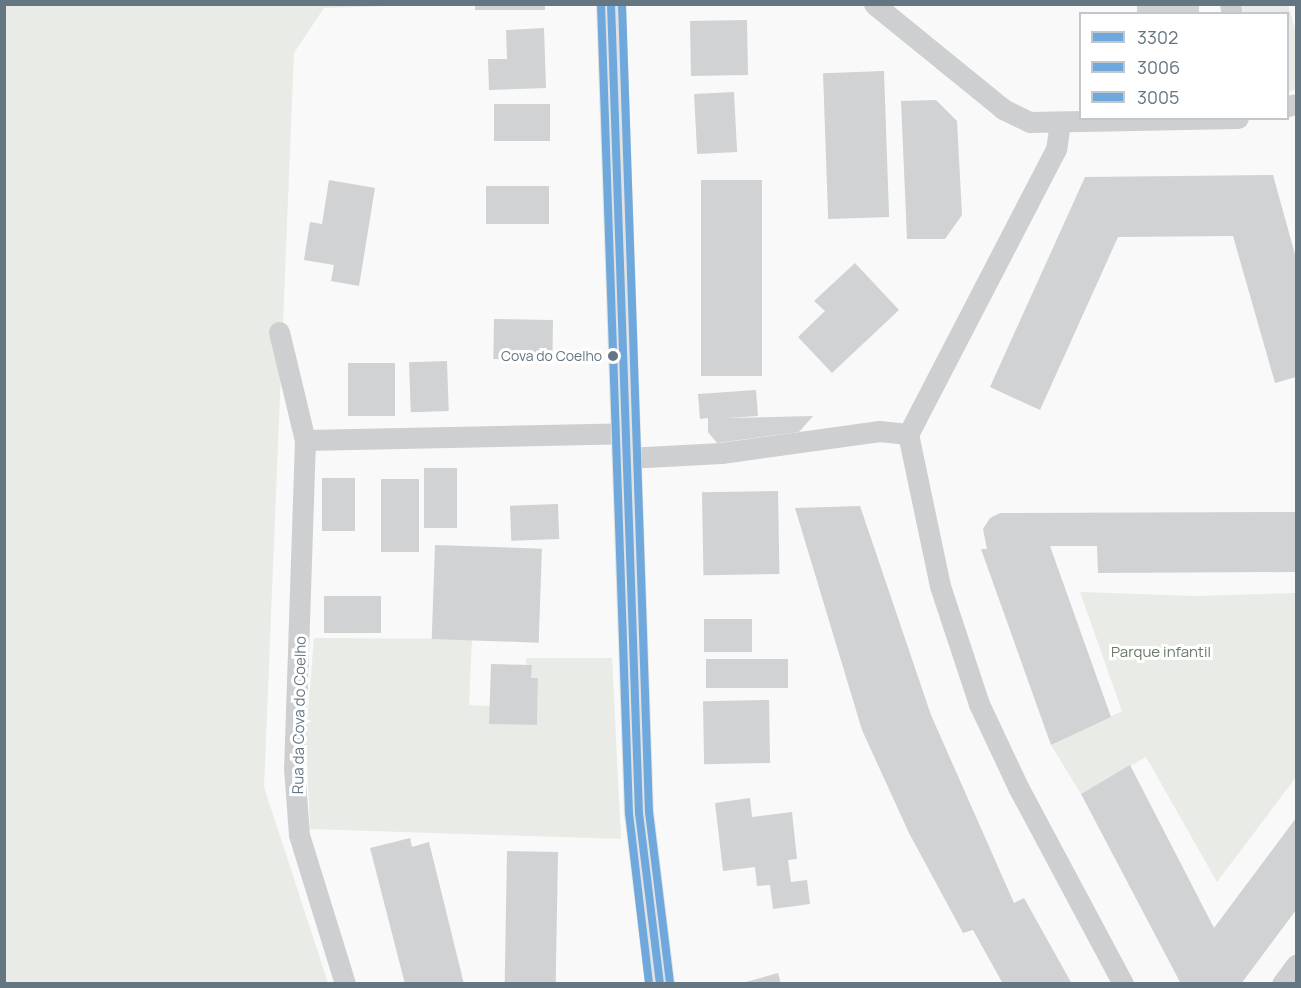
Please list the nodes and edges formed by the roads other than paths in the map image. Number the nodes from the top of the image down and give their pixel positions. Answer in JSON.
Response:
{"nodes":[{"id":1,"x":612,"y":4,"type":"edge"},
{"id":2,"x":874,"y":4,"type":"edge"},
{"id":3,"x":1176,"y":120,"type":"edge"},
{"id":4,"x":1060,"y":122,"type":"junction"},
{"id":5,"x":279,"y":332,"type":"dead end"},
{"id":6,"x":909,"y":434,"type":"junction"},
{"id":7,"x":305,"y":440,"type":"junction"},
{"id":8,"x":627,"y":446,"type":"junction"},
{"id":9,"x":1296,"y":965,"type":"edge"},
{"id":10,"x":345,"y":984,"type":"edge"},
{"id":11,"x":660,"y":984,"type":"edge"},
{"id":12,"x":1123,"y":984,"type":"edge"},
{"id":13,"x":1282,"y":984,"type":"edge"}],
"edges":[{"from":1,"to":8,"type":"main road"},
{"from":2,"to":4,"type":"street"},
{"from":3,"to":4,"type":"street"},
{"from":4,"to":6,"type":"street"},
{"from":5,"to":7,"type":"street","name":"Rua da Cova do Coelho"},
{"from":6,"to":8,"type":"street"},
{"from":6,"to":12,"type":"street"},
{"from":7,"to":8,"type":"street"},
{"from":7,"to":10,"type":"street","name":"Rua da Cova do Coelho"},
{"from":8,"to":11,"type":"main road"},
{"from":9,"to":13,"type":"street"}]}
